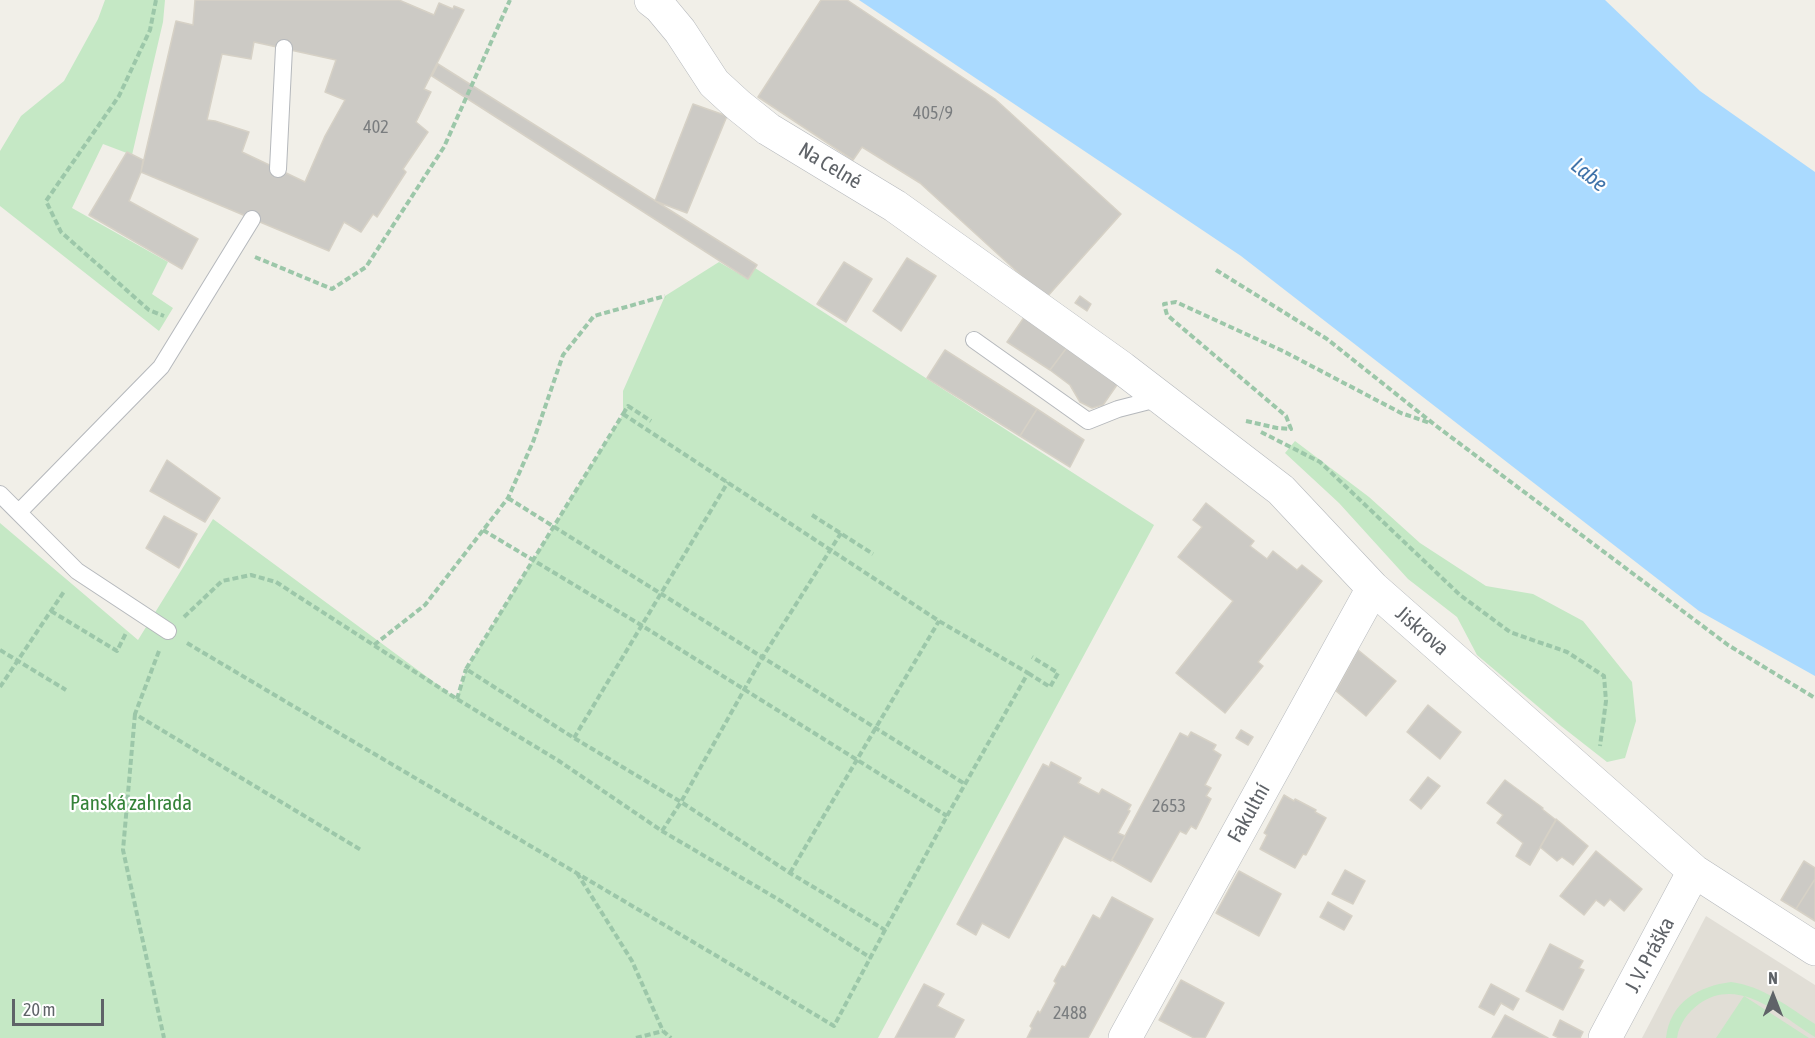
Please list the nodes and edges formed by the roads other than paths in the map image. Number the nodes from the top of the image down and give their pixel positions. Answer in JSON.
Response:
{"nodes":[{"id":1,"x":651,"y":0,"type":"edge"},
{"id":2,"x":284,"y":48,"type":"dead end"},
{"id":3,"x":278,"y":169,"type":"dead end"},
{"id":4,"x":252,"y":219,"type":"dead end"},
{"id":5,"x":1036,"y":306,"type":"joint"},
{"id":6,"x":974,"y":340,"type":"dead end"},
{"id":7,"x":1162,"y":398,"type":"junction"},
{"id":8,"x":0,"y":494,"type":"edge"},
{"id":9,"x":19,"y":512,"type":"junction"},
{"id":10,"x":1373,"y":588,"type":"junction"},
{"id":11,"x":168,"y":631,"type":"road end"},
{"id":12,"x":1694,"y":871,"type":"junction"},
{"id":13,"x":1815,"y":949,"type":"edge"},
{"id":14,"x":1125,"y":1038,"type":"edge"},
{"id":15,"x":1605,"y":1038,"type":"edge"}],
"edges":[{"from":1,"to":5,"type":"street","name":"Na Celné"},
{"from":2,"to":3,"type":"lane"},
{"from":4,"to":9,"type":"lane"},
{"from":5,"to":7,"type":"street","name":"Jiskrova"},
{"from":6,"to":7,"type":"lane"},
{"from":7,"to":10,"type":"street","name":"Jiskrova"},
{"from":8,"to":9,"type":"lane"},
{"from":9,"to":11,"type":"lane"},
{"from":10,"to":12,"type":"street","name":"Jiskrova"},
{"from":10,"to":14,"type":"street","name":"Fakultní"},
{"from":12,"to":13,"type":"street","name":"Jiskrova"},
{"from":12,"to":15,"type":"street","name":"J. V. Práška"}]}
